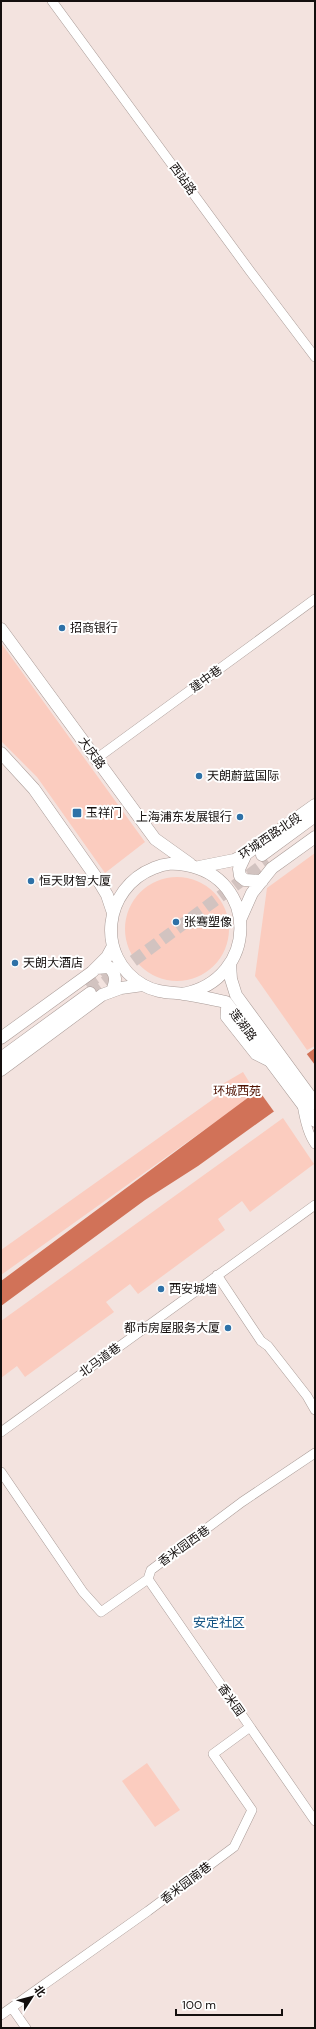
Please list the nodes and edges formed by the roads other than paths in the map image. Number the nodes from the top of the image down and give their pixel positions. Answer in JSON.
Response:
{"nodes":[{"id":1,"x":52,"y":1,"type":"edge"},
{"id":2,"x":315,"y":357,"type":"edge"},
{"id":3,"x":315,"y":599,"type":"edge"},
{"id":4,"x":1,"y":630,"type":"edge"},
{"id":5,"x":1,"y":753,"type":"edge"},
{"id":6,"x":96,"y":759,"type":"junction"},
{"id":7,"x":315,"y":805,"type":"edge"},
{"id":8,"x":315,"y":816,"type":"edge"},
{"id":9,"x":315,"y":826,"type":"edge"},
{"id":10,"x":315,"y":837,"type":"edge"},
{"id":11,"x":246,"y":854,"type":"junction"},
{"id":12,"x":196,"y":867,"type":"junction"},
{"id":13,"x":262,"y":881,"type":"junction"},
{"id":14,"x":112,"y":910,"type":"junction"},
{"id":15,"x":240,"y":920,"type":"junction"},
{"id":16,"x":113,"y":946,"type":"junction"},
{"id":17,"x":230,"y":964,"type":"junction"},
{"id":18,"x":96,"y":968,"type":"junction"},
{"id":19,"x":143,"y":985,"type":"junction"},
{"id":20,"x":112,"y":991,"type":"junction"},
{"id":21,"x":183,"y":994,"type":"junction"},
{"id":22,"x":239,"y":999,"type":"junction"},
{"id":23,"x":229,"y":1006,"type":"junction"},
{"id":24,"x":1,"y":1038,"type":"edge"},
{"id":25,"x":1,"y":1048,"type":"edge"},
{"id":26,"x":1,"y":1058,"type":"edge"},
{"id":27,"x":277,"y":1060,"type":"junction"},
{"id":28,"x":1,"y":1070,"type":"edge"},
{"id":29,"x":310,"y":1100,"type":"edge"},
{"id":30,"x":315,"y":1121,"type":"edge"},
{"id":31,"x":315,"y":1144,"type":"edge"},
{"id":32,"x":315,"y":1205,"type":"edge"},
{"id":33,"x":217,"y":1275,"type":"junction"},
{"id":34,"x":315,"y":1410,"type":"edge"},
{"id":35,"x":1,"y":1432,"type":"edge"},
{"id":36,"x":315,"y":1453,"type":"edge"},
{"id":37,"x":1,"y":1472,"type":"edge"},
{"id":38,"x":148,"y":1579,"type":"junction"},
{"id":39,"x":250,"y":1727,"type":"junction"},
{"id":40,"x":313,"y":1814,"type":"edge"},
{"id":41,"x":12,"y":2008,"type":"junction"},
{"id":42,"x":1,"y":2015,"type":"edge"},
{"id":43,"x":26,"y":2028,"type":"edge"}],
"edges":[{"from":1,"to":2,"type":"street","name":"西站路"},
{"from":3,"to":6,"type":"street","name":"建中巷"},
{"from":4,"to":6,"type":"main road","name":"大庆路"},
{"from":5,"to":14,"type":"main road"},
{"from":6,"to":12,"type":"main road","name":"大庆路"},
{"from":7,"to":11,"type":"main road","name":"环城西路北段"},
{"from":8,"to":9,"type":"main road","name":"环城西路北段"},
{"from":10,"to":13,"type":"main road"},
{"from":11,"to":12,"type":"main road","name":"环城西路北段"},
{"from":11,"to":13,"type":"main road"},
{"from":12,"to":14,"type":"main road"},
{"from":12,"to":15,"type":"main road"},
{"from":13,"to":15,"type":"main road"},
{"from":14,"to":16,"type":"main road"},
{"from":15,"to":17,"type":"main road"},
{"from":16,"to":18,"type":"main road"},
{"from":16,"to":19,"type":"main road"},
{"from":17,"to":21,"type":"main road"},
{"from":17,"to":22,"type":"main road"},
{"from":18,"to":20,"type":"main road"},
{"from":18,"to":24,"type":"main road"},
{"from":19,"to":20,"type":"main road"},
{"from":19,"to":21,"type":"main road"},
{"from":20,"to":28,"type":"main road"},
{"from":21,"to":23,"type":"main road","name":"莲湖路"},
{"from":22,"to":23,"type":"main road"},
{"from":22,"to":27,"type":"main road","name":"莲湖路"},
{"from":23,"to":27,"type":"main road","name":"莲湖路"},
{"from":25,"to":26,"type":"main road"},
{"from":27,"to":29,"type":"main road"},
{"from":29,"to":30,"type":"main road"},
{"from":29,"to":31,"type":"street"},
{"from":32,"to":33,"type":"street","name":"北马道巷"},
{"from":33,"to":34,"type":"street"},
{"from":33,"to":35,"type":"street","name":"北马道巷"},
{"from":36,"to":38,"type":"street","name":"香米园西巷"},
{"from":37,"to":38,"type":"street","name":"香米园西巷"},
{"from":38,"to":39,"type":"street","name":"香米园"},
{"from":39,"to":40,"type":"street","name":"香米园"},
{"from":39,"to":41,"type":"street","name":"香米园南巷"},
{"from":41,"to":42,"type":"street"},
{"from":41,"to":43,"type":"street"}]}
